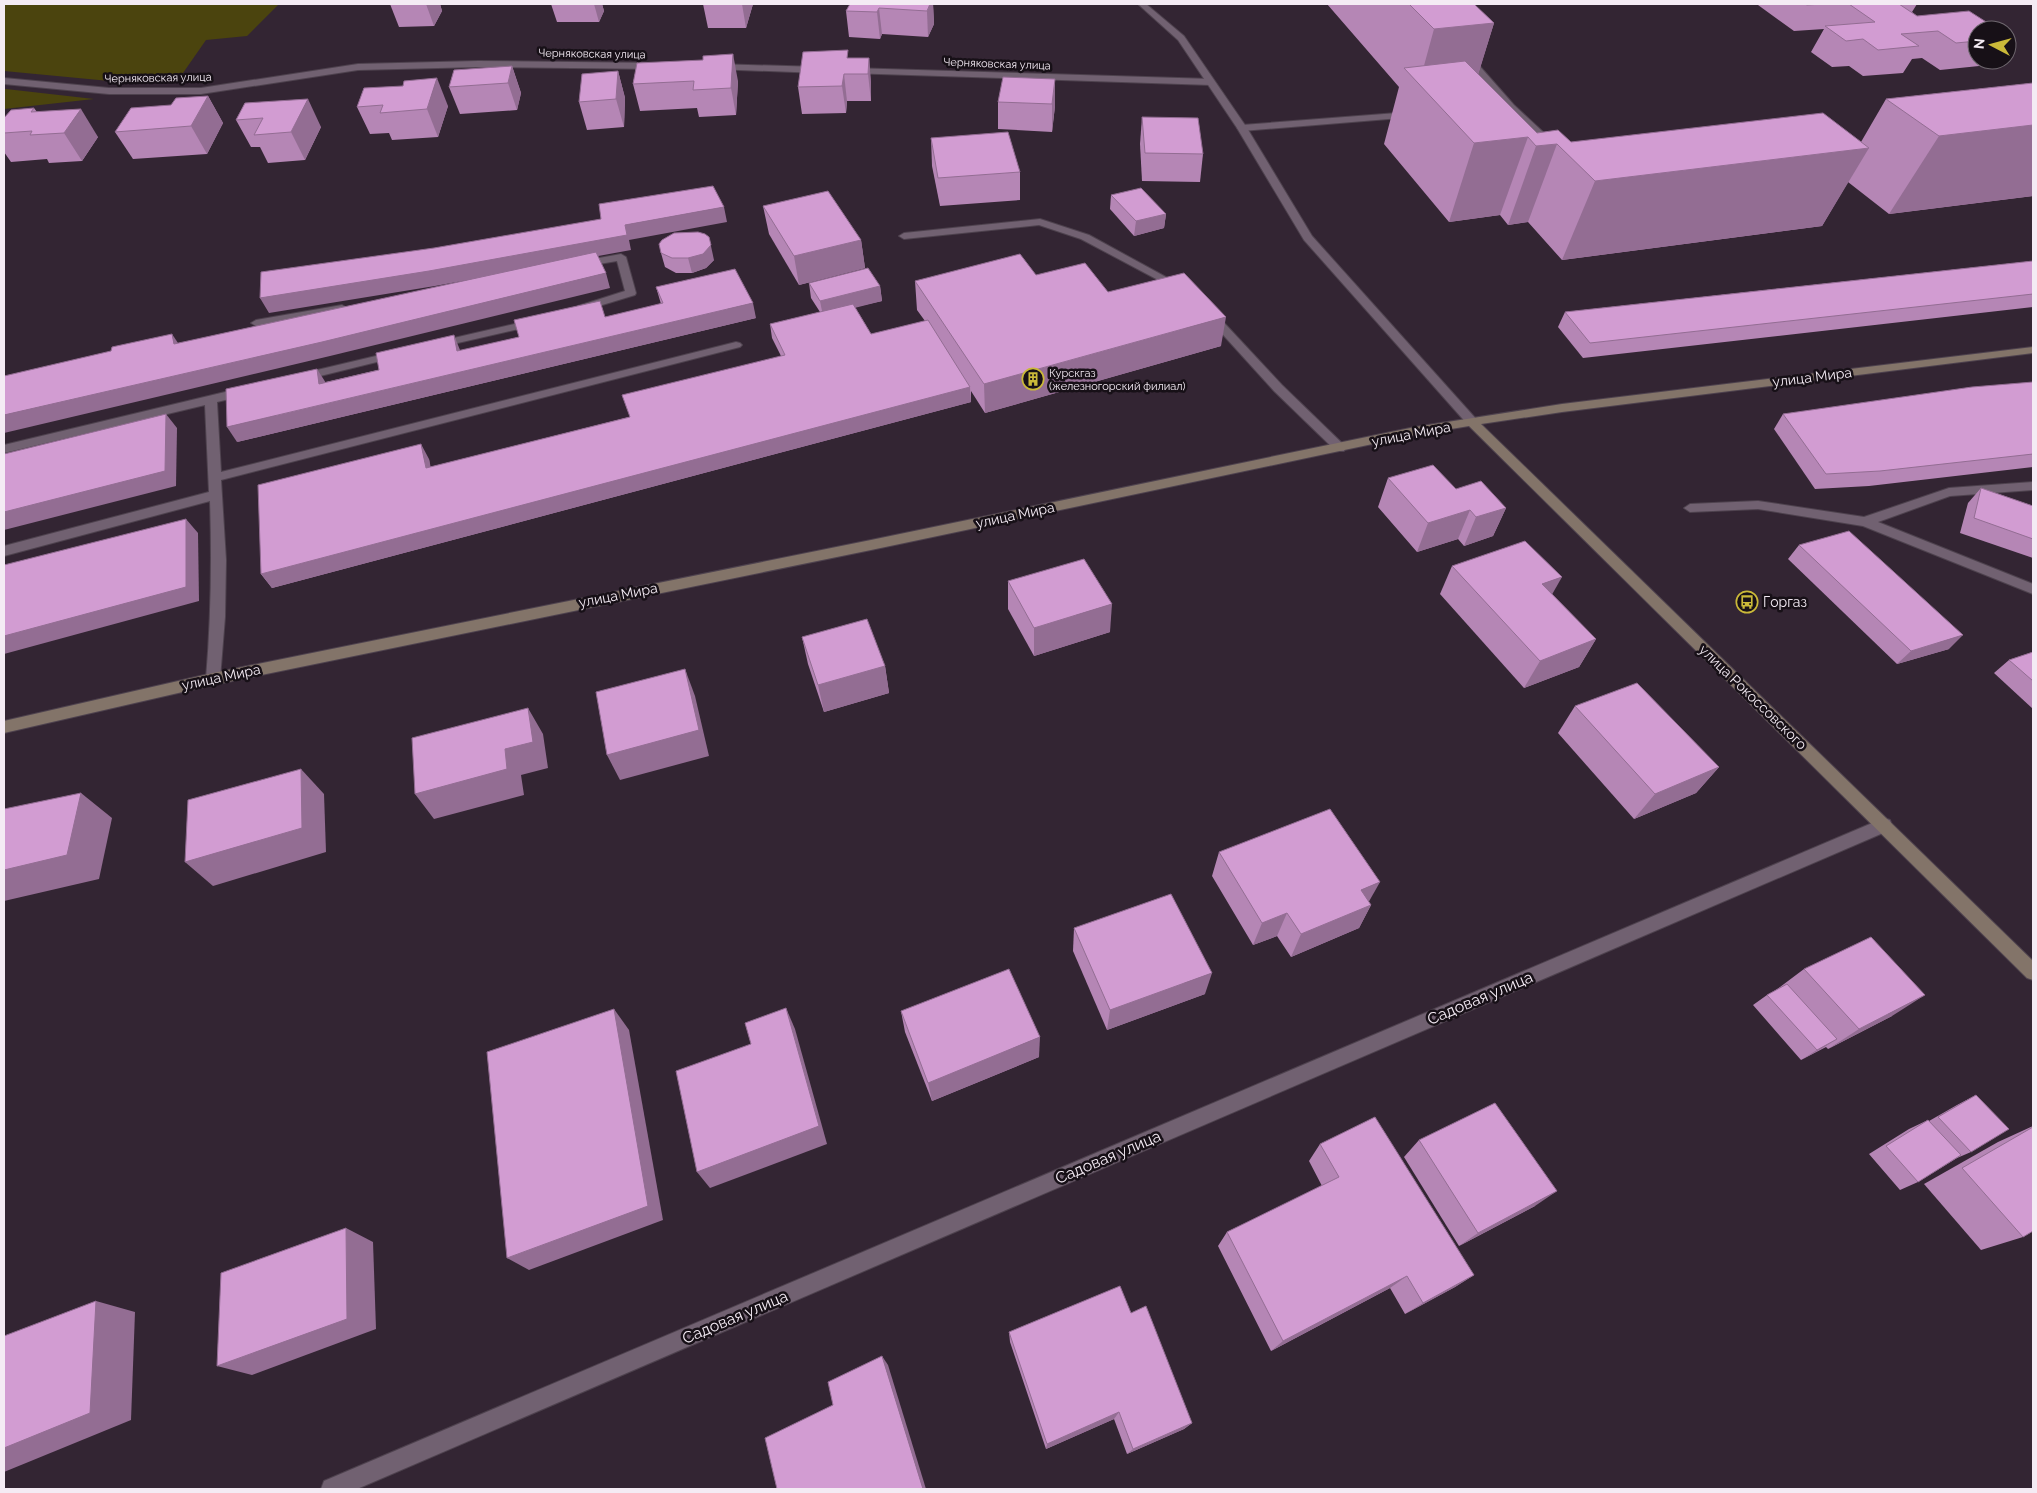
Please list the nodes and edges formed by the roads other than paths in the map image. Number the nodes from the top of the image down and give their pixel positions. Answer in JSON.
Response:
{"nodes":[{"id":1,"x":1142,"y":4,"type":"edge"},
{"id":2,"x":1458,"y":47,"type":"edge"},
{"id":3,"x":663,"y":66,"type":"edge"},
{"id":4,"x":702,"y":66,"type":"edge"},
{"id":5,"x":829,"y":70,"type":"edge"},
{"id":6,"x":838,"y":70,"type":"edge"},
{"id":7,"x":4,"y":81,"type":"edge"},
{"id":8,"x":1211,"y":82,"type":"junction"},
{"id":9,"x":1416,"y":114,"type":"edge"},
{"id":10,"x":1242,"y":128,"type":"junction"},
{"id":11,"x":1560,"y":152,"type":"dead end"},
{"id":12,"x":904,"y":236,"type":"dead end"},
{"id":13,"x":572,"y":266,"type":"edge"},
{"id":14,"x":1191,"y":293,"type":"edge"},
{"id":15,"x":352,"y":306,"type":"edge"},
{"id":16,"x":1204,"y":308,"type":"edge"},
{"id":17,"x":568,"y":312,"type":"edge"},
{"id":18,"x":549,"y":318,"type":"edge"},
{"id":19,"x":256,"y":323,"type":"dead end"},
{"id":20,"x":736,"y":345,"type":"dead end"},
{"id":21,"x":2033,"y":350,"type":"edge"},
{"id":22,"x":288,"y":380,"type":"edge"},
{"id":23,"x":259,"y":387,"type":"edge"},
{"id":24,"x":211,"y":400,"type":"junction"},
{"id":25,"x":1473,"y":423,"type":"junction"},
{"id":26,"x":1340,"y":448,"type":"junction"},
{"id":27,"x":4,"y":449,"type":"edge"},
{"id":28,"x":214,"y":478,"type":"junction"},
{"id":29,"x":2033,"y":486,"type":"edge"},
{"id":30,"x":215,"y":495,"type":"junction"},
{"id":31,"x":1690,"y":508,"type":"dead end"},
{"id":32,"x":1865,"y":522,"type":"junction"},
{"id":33,"x":4,"y":551,"type":"edge"},
{"id":34,"x":2033,"y":589,"type":"edge"},
{"id":35,"x":213,"y":679,"type":"junction"},
{"id":36,"x":4,"y":727,"type":"edge"},
{"id":37,"x":1884,"y":825,"type":"junction"},
{"id":38,"x":2033,"y":972,"type":"edge"},
{"id":39,"x":332,"y":1489,"type":"edge"}],
"edges":[{"from":1,"to":8,"type":"street"},
{"from":2,"to":11,"type":"street"},
{"from":3,"to":7,"type":"street","name":"Черняковская улица"},
{"from":4,"to":5,"type":"street"},
{"from":6,"to":8,"type":"street","name":"Черняковская улица"},
{"from":8,"to":10,"type":"street"},
{"from":9,"to":10,"type":"street"},
{"from":10,"to":25,"type":"street"},
{"from":12,"to":14,"type":"street"},
{"from":13,"to":17,"type":"street"},
{"from":15,"to":19,"type":"street"},
{"from":16,"to":26,"type":"street"},
{"from":18,"to":22,"type":"street"},
{"from":20,"to":28,"type":"street"},
{"from":21,"to":25,"type":"main road","name":"улица Мира"},
{"from":23,"to":24,"type":"street"},
{"from":24,"to":27,"type":"street"},
{"from":24,"to":28,"type":"street"},
{"from":25,"to":26,"type":"main road","name":"улица Мира"},
{"from":25,"to":37,"type":"main road","name":"улица Рокоссовского"},
{"from":26,"to":35,"type":"main road","name":"улица Мира"},
{"from":28,"to":30,"type":"street"},
{"from":29,"to":32,"type":"street"},
{"from":30,"to":33,"type":"street"},
{"from":30,"to":35,"type":"street"},
{"from":31,"to":32,"type":"street"},
{"from":32,"to":34,"type":"street"},
{"from":35,"to":36,"type":"main road","name":"улица Мира"},
{"from":37,"to":38,"type":"main road","name":"улица Рокоссовского"},
{"from":37,"to":39,"type":"street","name":"Садовая улица"}]}
